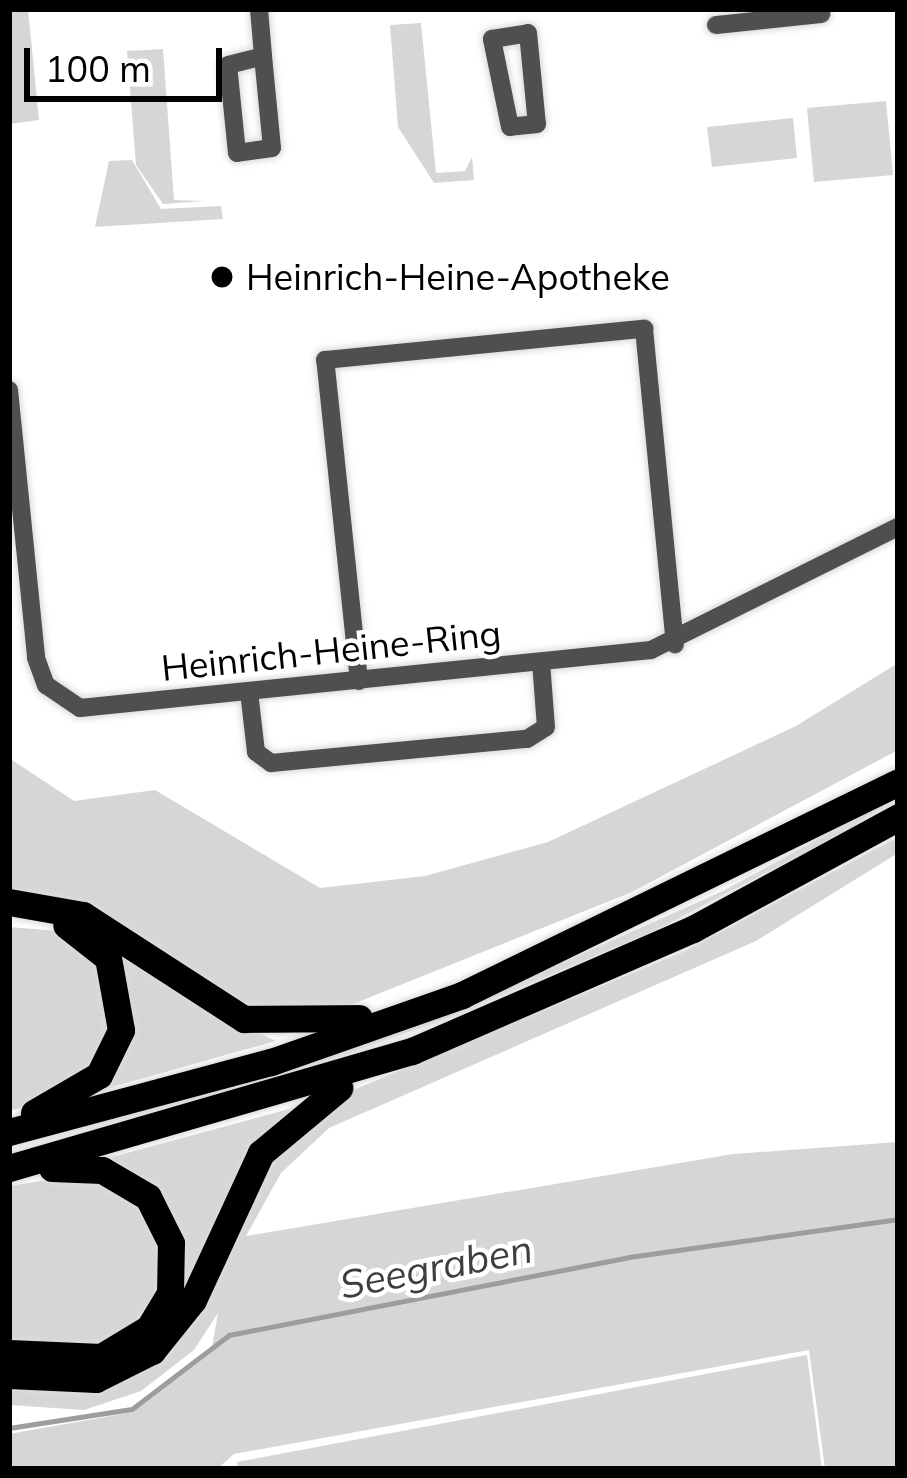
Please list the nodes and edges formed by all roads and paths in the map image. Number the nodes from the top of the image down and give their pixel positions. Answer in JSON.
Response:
{"nodes":[{"id":1,"x":259,"y":9,"type":"edge"},
{"id":2,"x":526,"y":9,"type":"edge"},
{"id":3,"x":766,"y":14,"type":"edge"},
{"id":4,"x":821,"y":14,"type":"dead end"},
{"id":5,"x":716,"y":25,"type":"dead end"},
{"id":6,"x":528,"y":33,"type":"junction"},
{"id":7,"x":263,"y":56,"type":"junction"},
{"id":8,"x":9,"y":390,"type":"edge"},
{"id":9,"x":898,"y":527,"type":"edge"},
{"id":10,"x":675,"y":644,"type":"junction"},
{"id":11,"x":541,"y":662,"type":"junction"},
{"id":12,"x":359,"y":681,"type":"junction"},
{"id":13,"x":249,"y":692,"type":"junction"},
{"id":14,"x":898,"y":782,"type":"edge"},
{"id":15,"x":898,"y":817,"type":"edge"},
{"id":16,"x":9,"y":902,"type":"edge"},
{"id":17,"x":9,"y":919,"type":"edge"},
{"id":18,"x":428,"y":1006,"type":"junction"},
{"id":19,"x":412,"y":1051,"type":"junction"},
{"id":20,"x":9,"y":1128,"type":"edge"},
{"id":21,"x":9,"y":1171,"type":"edge"},
{"id":22,"x":9,"y":1353,"type":"edge"},
{"id":23,"x":9,"y":1375,"type":"edge"}],
"edges":[{"from":1,"to":7,"type":"street"},
{"from":2,"to":6,"type":"street"},
{"from":3,"to":4,"type":"street"},
{"from":3,"to":5,"type":"street"},
{"from":6,"to":6,"type":"street"},
{"from":7,"to":7,"type":"street"},
{"from":8,"to":13,"type":"street","name":"Heinrich-Heine-Ring"},
{"from":9,"to":10,"type":"street","name":"Heinrich-Heine-Ring"},
{"from":10,"to":11,"type":"street","name":"Heinrich-Heine-Ring"},
{"from":10,"to":12,"type":"street"},
{"from":11,"to":12,"type":"street","name":"Heinrich-Heine-Ring"},
{"from":11,"to":13,"type":"street"},
{"from":12,"to":13,"type":"street","name":"Heinrich-Heine-Ring"},
{"from":14,"to":18,"type":"highway"},
{"from":15,"to":19,"type":"highway"},
{"from":16,"to":18,"type":"highway"},
{"from":17,"to":20,"type":"highway"},
{"from":18,"to":20,"type":"highway"},
{"from":19,"to":21,"type":"highway"},
{"from":19,"to":23,"type":"highway"},
{"from":21,"to":22,"type":"highway"}]}
